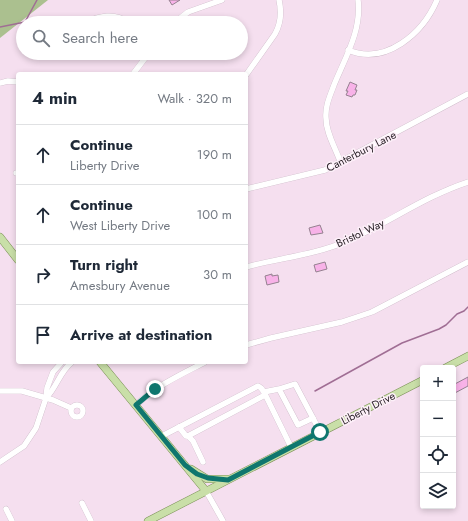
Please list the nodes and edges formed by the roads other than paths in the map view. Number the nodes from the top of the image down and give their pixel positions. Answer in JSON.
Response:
{"nodes":[{"id":1,"x":222,"y":0,"type":"edge"},
{"id":2,"x":279,"y":0,"type":"edge"},
{"id":3,"x":358,"y":0,"type":"edge"},
{"id":4,"x":438,"y":0,"type":"edge"},
{"id":5,"x":182,"y":16,"type":"edge"},
{"id":6,"x":348,"y":50,"type":"junction"},
{"id":7,"x":144,"y":60,"type":"edge"},
{"id":8,"x":135,"y":72,"type":"edge"},
{"id":9,"x":248,"y":72,"type":"edge"},
{"id":10,"x":16,"y":82,"type":"edge"},
{"id":11,"x":0,"y":83,"type":"edge"},
{"id":12,"x":468,"y":94,"type":"edge"},
{"id":13,"x":340,"y":161,"type":"junction"},
{"id":14,"x":468,"y":182,"type":"edge"},
{"id":15,"x":248,"y":189,"type":"edge"},
{"id":16,"x":0,"y":237,"type":"edge"},
{"id":17,"x":16,"y":257,"type":"edge"},
{"id":18,"x":468,"y":262,"type":"edge"},
{"id":19,"x":248,"y":267,"type":"edge"},
{"id":20,"x":248,"y":344,"type":"edge"},
{"id":21,"x":468,"y":356,"type":"edge"},
{"id":22,"x":60,"y":364,"type":"edge"},
{"id":23,"x":69,"y":364,"type":"edge"},
{"id":24,"x":102,"y":364,"type":"edge"},
{"id":25,"x":201,"y":364,"type":"edge"},
{"id":26,"x":451,"y":365,"type":"edge"},
{"id":27,"x":57,"y":368,"type":"junction"},
{"id":28,"x":63,"y":372,"type":"junction"},
{"id":29,"x":49,"y":381,"type":"junction"},
{"id":30,"x":420,"y":382,"type":"edge"},
{"id":31,"x":55,"y":384,"type":"junction"},
{"id":32,"x":279,"y":389,"type":"junction"},
{"id":33,"x":0,"y":391,"type":"edge"},
{"id":34,"x":264,"y":393,"type":"junction"},
{"id":35,"x":46,"y":398,"type":"junction"},
{"id":36,"x":136,"y":405,"type":"junction"},
{"id":37,"x":71,"y":408,"type":"dead end"},
{"id":38,"x":313,"y":418,"type":"junction"},
{"id":39,"x":179,"y":427,"type":"junction"},
{"id":40,"x":320,"y":432,"type":"junction"},
{"id":41,"x":162,"y":436,"type":"junction"},
{"id":42,"x":188,"y":436,"type":"junction"},
{"id":43,"x":291,"y":447,"type":"junction"},
{"id":44,"x":0,"y":462,"type":"edge"},
{"id":45,"x":204,"y":462,"type":"dead end"},
{"id":46,"x":185,"y":465,"type":"junction"},
{"id":47,"x":228,"y":480,"type":"junction"},
{"id":48,"x":206,"y":491,"type":"junction"},
{"id":49,"x":82,"y":503,"type":"dead end"},
{"id":50,"x":6,"y":509,"type":"dead end"},
{"id":51,"x":12,"y":521,"type":"edge"},
{"id":52,"x":91,"y":521,"type":"edge"},
{"id":53,"x":148,"y":521,"type":"edge"},
{"id":54,"x":223,"y":521,"type":"edge"}],
"edges":[{"from":1,"to":5,"type":"street"},
{"from":2,"to":9,"type":"street"},
{"from":3,"to":6,"type":"street"},
{"from":4,"to":6,"type":"street"},
{"from":6,"to":13,"type":"street"},
{"from":7,"to":8,"type":"street"},
{"from":10,"to":11,"type":"street"},
{"from":12,"to":13,"type":"street","name":"Canterbury Lane"},
{"from":13,"to":15,"type":"street","name":"Canterbury Lane"},
{"from":14,"to":19,"type":"street","name":"Bristol Way"},
{"from":16,"to":17,"type":"main road"},
{"from":18,"to":20,"type":"street"},
{"from":21,"to":26,"type":"main road"},
{"from":22,"to":27,"type":"street"},
{"from":23,"to":28,"type":"street"},
{"from":24,"to":36,"type":"main road"},
{"from":25,"to":36,"type":"street"},
{"from":27,"to":28,"type":"street"},
{"from":27,"to":29,"type":"street"},
{"from":28,"to":31,"type":"street"},
{"from":29,"to":31,"type":"street"},
{"from":29,"to":35,"type":"street"},
{"from":30,"to":40,"type":"main road","name":"Liberty Drive"},
{"from":31,"to":35,"type":"street"},
{"from":32,"to":34,"type":"street"},
{"from":32,"to":38,"type":"street"},
{"from":32,"to":38,"type":"street"},
{"from":33,"to":35,"type":"street"},
{"from":34,"to":39,"type":"street"},
{"from":34,"to":42,"type":"street"},
{"from":34,"to":43,"type":"street"},
{"from":35,"to":37,"type":"street"},
{"from":35,"to":44,"type":"street"},
{"from":36,"to":41,"type":"main road"},
{"from":38,"to":40,"type":"street"},
{"from":39,"to":41,"type":"street"},
{"from":39,"to":42,"type":"street"},
{"from":40,"to":43,"type":"main road","name":"Liberty Drive"},
{"from":41,"to":46,"type":"main road"},
{"from":42,"to":45,"type":"street"},
{"from":43,"to":47,"type":"main road","name":"Liberty Drive"},
{"from":46,"to":47,"type":"main road"},
{"from":46,"to":48,"type":"main road"},
{"from":47,"to":48,"type":"main road","name":"Liberty Drive"},
{"from":48,"to":53,"type":"main road","name":"Liberty Drive"},
{"from":48,"to":54,"type":"street"},
{"from":49,"to":52,"type":"street"},
{"from":50,"to":51,"type":"street"}]}
